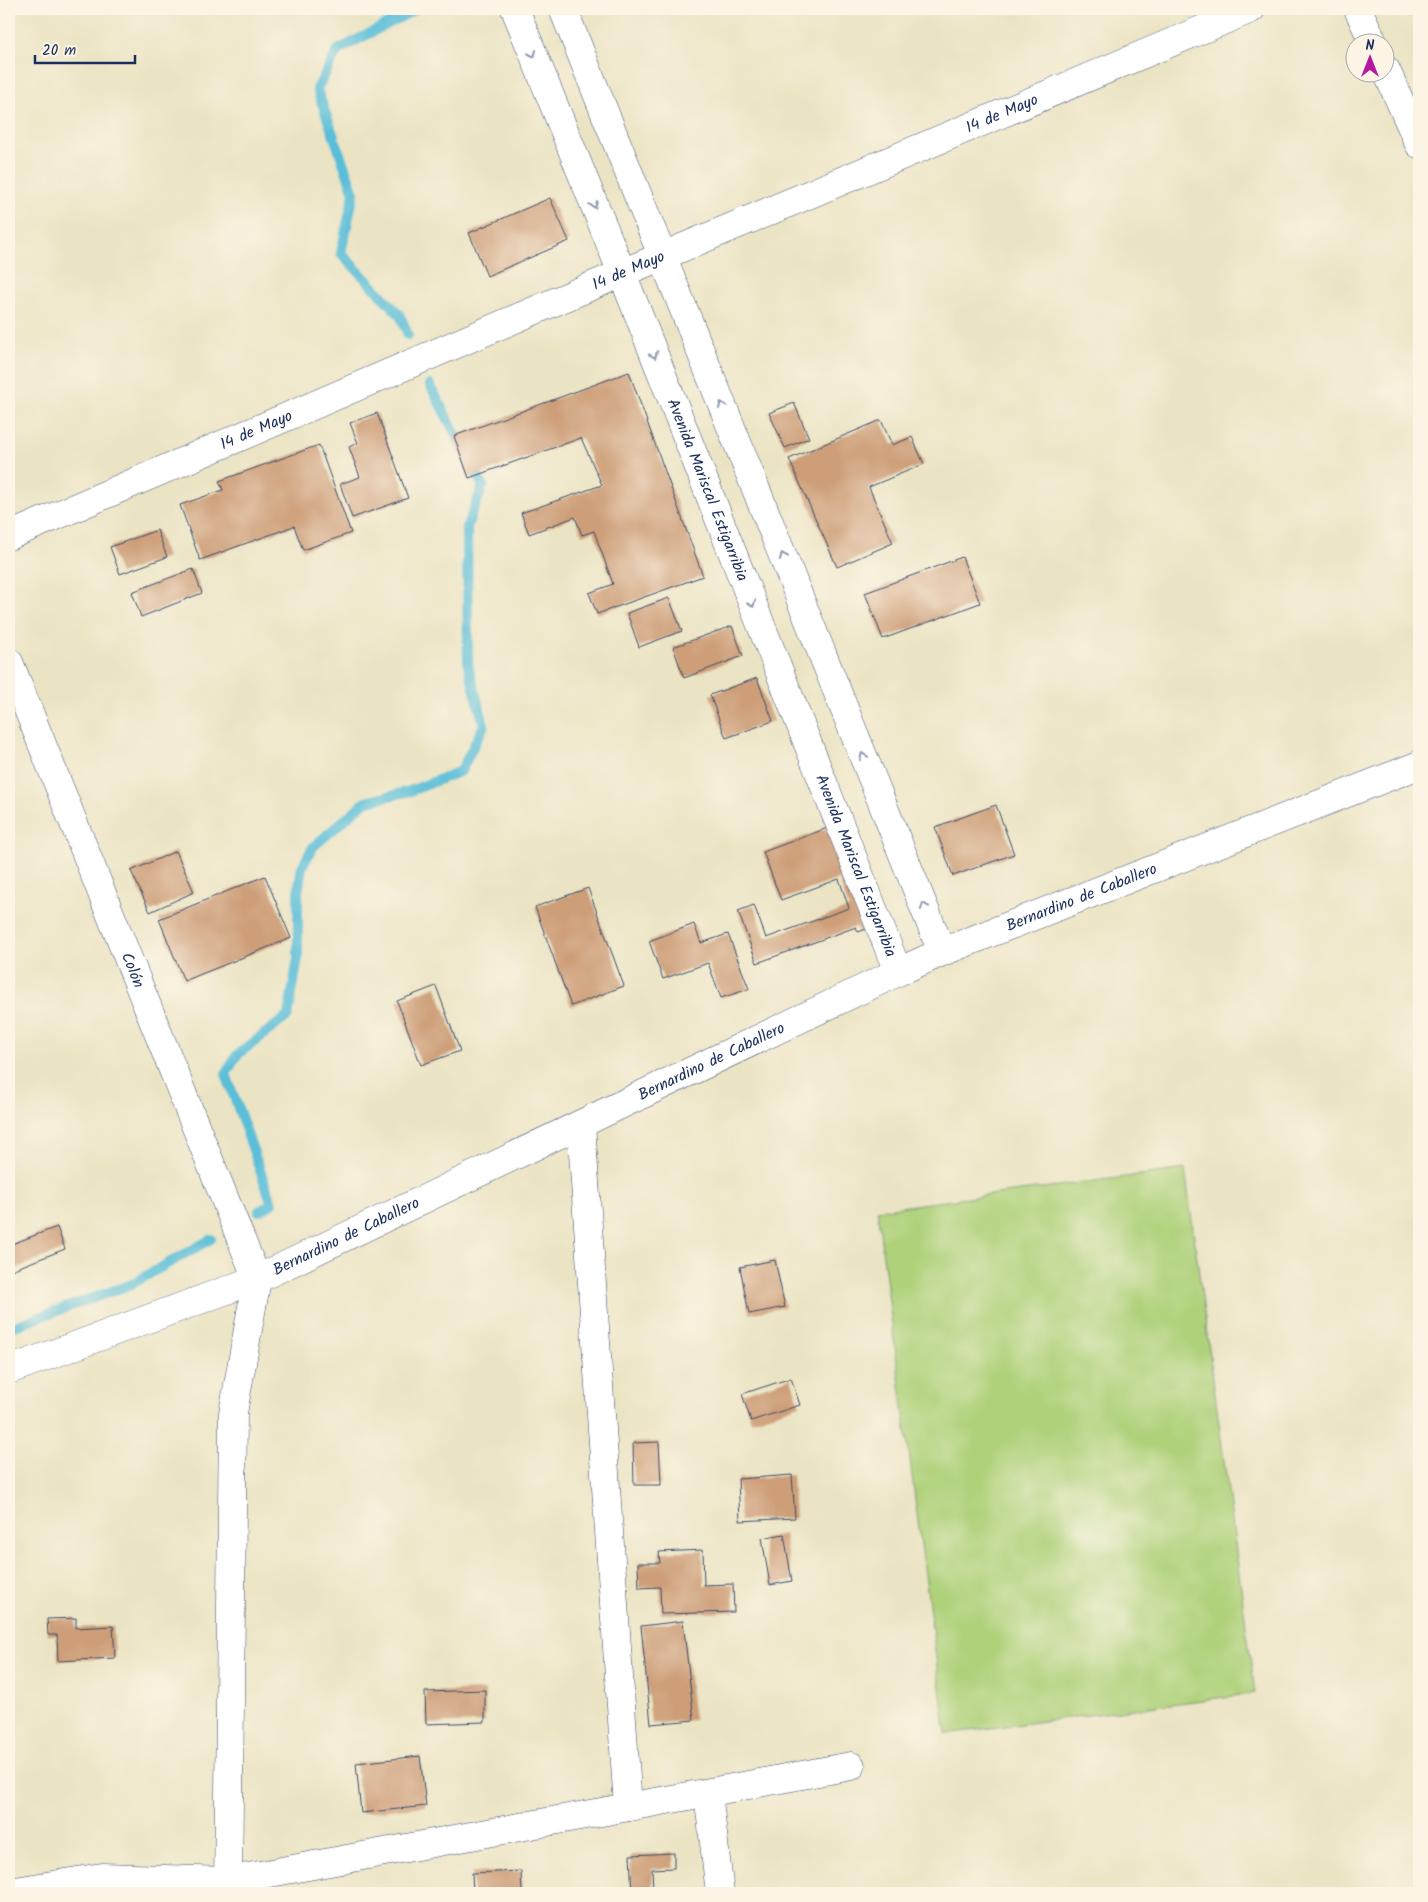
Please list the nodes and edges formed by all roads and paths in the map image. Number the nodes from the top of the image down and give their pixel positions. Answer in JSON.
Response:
{"nodes":[{"id":1,"x":515,"y":9,"type":"edge"},
{"id":2,"x":564,"y":9,"type":"edge"},
{"id":3,"x":1250,"y":9,"type":"edge"},
{"id":4,"x":1358,"y":9,"type":"edge"},
{"id":5,"x":1368,"y":32,"type":"edge"},
{"id":6,"x":1391,"y":82,"type":"edge"},
{"id":7,"x":1419,"y":144,"type":"edge"},
{"id":8,"x":663,"y":257,"type":"junction"},
{"id":9,"x":622,"y":273,"type":"junction"},
{"id":10,"x":9,"y":536,"type":"edge"},
{"id":11,"x":9,"y":662,"type":"edge"},
{"id":12,"x":1419,"y":765,"type":"edge"},
{"id":13,"x":942,"y":952,"type":"junction"},
{"id":14,"x":898,"y":972,"type":"junction"},
{"id":15,"x":581,"y":1124,"type":"junction"},
{"id":16,"x":257,"y":1279,"type":"junction"},
{"id":17,"x":9,"y":1370,"type":"edge"},
{"id":18,"x":850,"y":1766,"type":"dead end"},
{"id":19,"x":708,"y":1792,"type":"junction"},
{"id":20,"x":628,"y":1807,"type":"junction"},
{"id":21,"x":228,"y":1887,"type":"edge"},
{"id":22,"x":9,"y":1892,"type":"edge"},
{"id":23,"x":720,"y":1893,"type":"edge"}],
"edges":[{"from":1,"to":9,"type":"street","name":"Avenida Mariscal Estigarribia","one_way":true},
{"from":2,"to":8,"type":"street"},
{"from":3,"to":8,"type":"street","name":"14 de Mayo"},
{"from":4,"to":5,"type":"street"},
{"from":6,"to":7,"type":"street"},
{"from":8,"to":9,"type":"street","name":"14 de Mayo"},
{"from":13,"to":8,"type":"street","one_way":true},
{"from":9,"to":10,"type":"street","name":"14 de Mayo"},
{"from":9,"to":14,"type":"street","name":"Avenida Mariscal Estigarribia","one_way":true},
{"from":11,"to":16,"type":"street","name":"Colón"},
{"from":12,"to":13,"type":"street","name":"Bernardino de Caballero"},
{"from":13,"to":14,"type":"street","name":"Bernardino de Caballero"},
{"from":14,"to":15,"type":"street","name":"Bernardino de Caballero"},
{"from":15,"to":16,"type":"street","name":"Bernardino de Caballero"},
{"from":15,"to":20,"type":"street"},
{"from":16,"to":17,"type":"street","name":"Bernardino de Caballero"},
{"from":16,"to":21,"type":"street"},
{"from":18,"to":19,"type":"street"},
{"from":19,"to":20,"type":"street"},
{"from":19,"to":23,"type":"street"},
{"from":20,"to":21,"type":"street"},
{"from":21,"to":22,"type":"street"}]}
